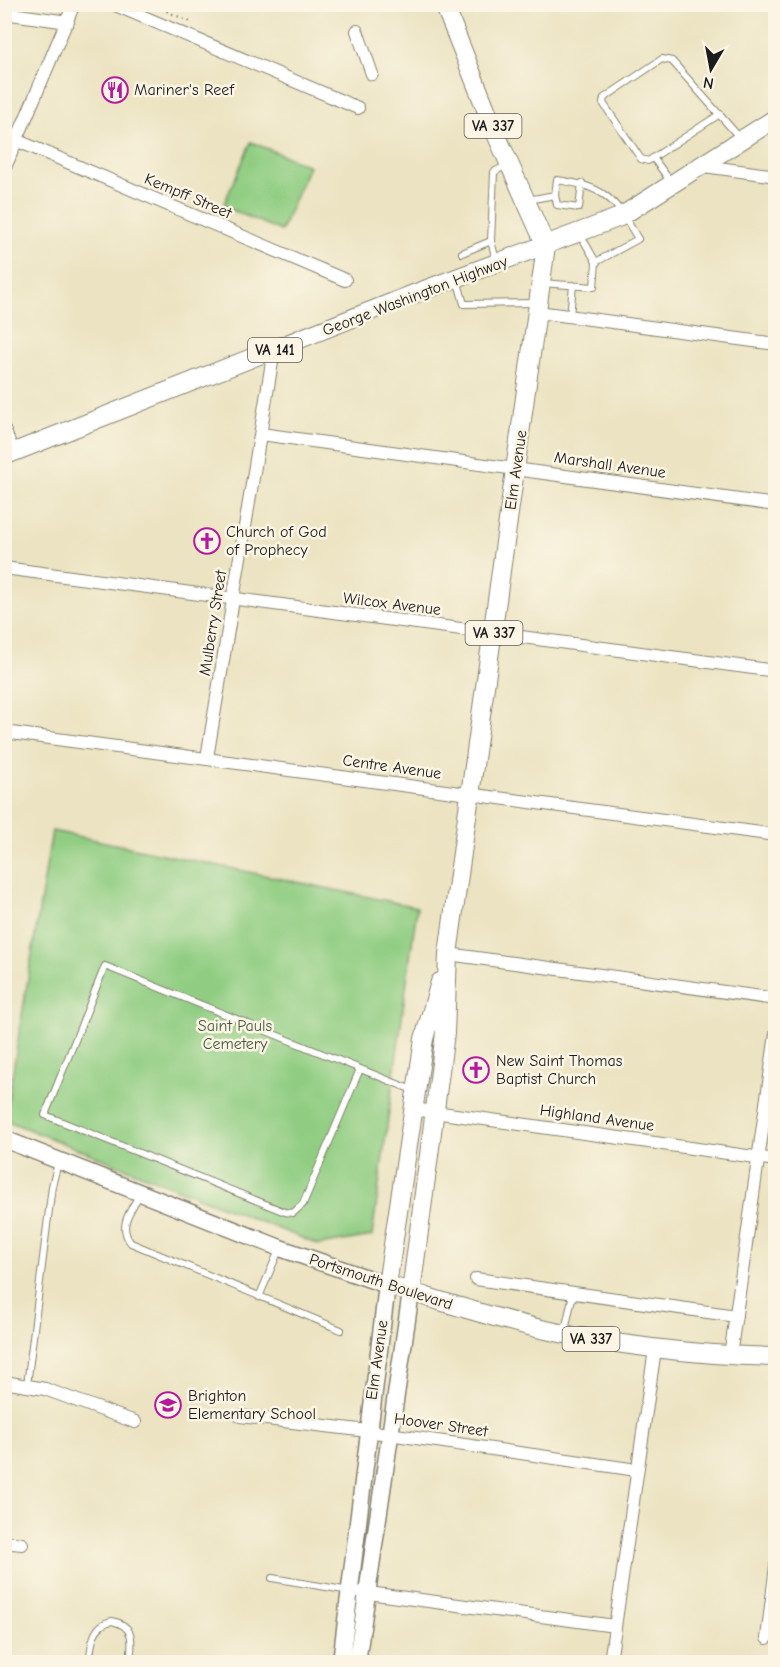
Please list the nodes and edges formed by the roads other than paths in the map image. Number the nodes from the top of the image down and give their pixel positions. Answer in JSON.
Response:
{"nodes":[{"id":1,"x":74,"y":4,"type":"edge"},
{"id":2,"x":113,"y":4,"type":"edge"},
{"id":3,"x":445,"y":5,"type":"edge"},
{"id":4,"x":4,"y":13,"type":"edge"},
{"id":5,"x":68,"y":22,"type":"junction"},
{"id":6,"x":357,"y":31,"type":"dead end"},
{"id":7,"x":372,"y":74,"type":"dead end"},
{"id":8,"x":358,"y":108,"type":"dead end"},
{"id":9,"x":720,"y":114,"type":"junction"},
{"id":10,"x":776,"y":118,"type":"edge"},
{"id":11,"x":18,"y":141,"type":"junction"},
{"id":12,"x":742,"y":141,"type":"junction"},
{"id":13,"x":654,"y":159,"type":"junction"},
{"id":14,"x":509,"y":164,"type":"junction"},
{"id":15,"x":704,"y":166,"type":"junction"},
{"id":16,"x":4,"y":170,"type":"edge"},
{"id":17,"x":776,"y":176,"type":"edge"},
{"id":18,"x":582,"y":183,"type":"junction"},
{"id":19,"x":673,"y":185,"type":"junction"},
{"id":20,"x":555,"y":195,"type":"junction"},
{"id":21,"x":525,"y":200,"type":"junction"},
{"id":22,"x":624,"y":215,"type":"junction"},
{"id":23,"x":579,"y":233,"type":"junction"},
{"id":24,"x":491,"y":241,"type":"junction"},
{"id":25,"x":546,"y":246,"type":"junction"},
{"id":26,"x":462,"y":253,"type":"dead end"},
{"id":27,"x":596,"y":262,"type":"junction"},
{"id":28,"x":498,"y":264,"type":"junction"},
{"id":29,"x":457,"y":279,"type":"junction"},
{"id":30,"x":345,"y":280,"type":"dead end"},
{"id":31,"x":542,"y":283,"type":"junction"},
{"id":32,"x":573,"y":285,"type":"junction"},
{"id":33,"x":539,"y":307,"type":"junction"},
{"id":34,"x":570,"y":316,"type":"junction"},
{"id":35,"x":776,"y":344,"type":"edge"},
{"id":36,"x":274,"y":351,"type":"junction"},
{"id":37,"x":4,"y":430,"type":"edge"},
{"id":38,"x":261,"y":434,"type":"junction"},
{"id":39,"x":9,"y":454,"type":"edge"},
{"id":40,"x":517,"y":469,"type":"junction"},
{"id":41,"x":776,"y":505,"type":"edge"},
{"id":42,"x":4,"y":568,"type":"edge"},
{"id":43,"x":233,"y":600,"type":"junction"},
{"id":44,"x":494,"y":634,"type":"junction"},
{"id":45,"x":776,"y":671,"type":"edge"},
{"id":46,"x":4,"y":732,"type":"edge"},
{"id":47,"x":207,"y":758,"type":"junction"},
{"id":48,"x":472,"y":794,"type":"junction"},
{"id":49,"x":776,"y":835,"type":"edge"},
{"id":50,"x":448,"y":954,"type":"junction"},
{"id":51,"x":776,"y":999,"type":"edge"},
{"id":52,"x":776,"y":1034,"type":"edge"},
{"id":53,"x":360,"y":1069,"type":"junction"},
{"id":54,"x":414,"y":1100,"type":"junction"},
{"id":55,"x":435,"y":1112,"type":"junction"},
{"id":56,"x":4,"y":1139,"type":"edge"},
{"id":57,"x":759,"y":1158,"type":"junction"},
{"id":58,"x":59,"y":1160,"type":"junction"},
{"id":59,"x":776,"y":1160,"type":"edge"},
{"id":60,"x":140,"y":1193,"type":"junction"},
{"id":61,"x":279,"y":1248,"type":"junction"},
{"id":62,"x":476,"y":1279,"type":"dead end"},
{"id":63,"x":387,"y":1285,"type":"junction"},
{"id":64,"x":411,"y":1292,"type":"junction"},
{"id":65,"x":573,"y":1293,"type":"junction"},
{"id":66,"x":259,"y":1297,"type":"junction"},
{"id":67,"x":736,"y":1316,"type":"junction"},
{"id":68,"x":341,"y":1330,"type":"dead end"},
{"id":69,"x":564,"y":1334,"type":"junction"},
{"id":70,"x":655,"y":1349,"type":"junction"},
{"id":71,"x":730,"y":1356,"type":"junction"},
{"id":72,"x":776,"y":1357,"type":"edge"},
{"id":73,"x":4,"y":1382,"type":"edge"},
{"id":74,"x":27,"y":1385,"type":"junction"},
{"id":75,"x":240,"y":1416,"type":"dead end"},
{"id":76,"x":135,"y":1422,"type":"dead end"},
{"id":77,"x":368,"y":1431,"type":"junction"},
{"id":78,"x":392,"y":1434,"type":"junction"},
{"id":79,"x":637,"y":1470,"type":"junction"},
{"id":80,"x":4,"y":1542,"type":"edge"},
{"id":81,"x":22,"y":1544,"type":"dead end"},
{"id":82,"x":776,"y":1566,"type":"edge"},
{"id":83,"x":272,"y":1578,"type":"dead end"},
{"id":84,"x":358,"y":1592,"type":"junction"},
{"id":85,"x":615,"y":1626,"type":"junction"},
{"id":86,"x":766,"y":1638,"type":"dead end"},
{"id":87,"x":90,"y":1662,"type":"edge"},
{"id":88,"x":130,"y":1662,"type":"edge"},
{"id":89,"x":341,"y":1662,"type":"edge"},
{"id":90,"x":357,"y":1662,"type":"edge"},
{"id":91,"x":610,"y":1662,"type":"edge"}],
"edges":[{"from":1,"to":5,"type":"street"},
{"from":2,"to":8,"type":"street"},
{"from":3,"to":14,"type":"main road","number":"VA 337"},
{"from":4,"to":5,"type":"street"},
{"from":5,"to":11,"type":"street"},
{"from":6,"to":7,"type":"street"},
{"from":9,"to":12,"type":"lane"},
{"from":9,"to":13,"type":"lane"},
{"from":9,"to":13,"type":"lane"},
{"from":10,"to":12,"type":"main road","name":"George Washington Highway","number":"VA 141"},
{"from":11,"to":16,"type":"street"},
{"from":11,"to":30,"type":"street","name":"Kempff Street"},
{"from":12,"to":15,"type":"main road","name":"George Washington Highway","number":"VA 141"},
{"from":13,"to":19,"type":"lane"},
{"from":14,"to":21,"type":"main road","number":"VA 337"},
{"from":14,"to":24,"type":"lane"},
{"from":15,"to":17,"type":"street"},
{"from":15,"to":19,"type":"main road","name":"George Washington Highway","number":"VA 141"},
{"from":18,"to":20,"type":"lane"},
{"from":18,"to":20,"type":"lane"},
{"from":18,"to":22,"type":"lane"},
{"from":19,"to":22,"type":"main road","name":"George Washington Highway","number":"VA 141"},
{"from":20,"to":21,"type":"lane"},
{"from":21,"to":25,"type":"main road","number":"VA 337"},
{"from":22,"to":23,"type":"main road","name":"George Washington Highway","number":"VA 141"},
{"from":22,"to":27,"type":"lane"},
{"from":23,"to":25,"type":"main road","name":"George Washington Highway","number":"VA 141"},
{"from":23,"to":27,"type":"lane"},
{"from":24,"to":26,"type":"lane"},
{"from":24,"to":28,"type":"lane"},
{"from":25,"to":28,"type":"main road","name":"George Washington Highway","number":"VA 141"},
{"from":25,"to":31,"type":"main road","name":"Elm Avenue","number":"VA 337"},
{"from":27,"to":32,"type":"lane"},
{"from":28,"to":29,"type":"main road","name":"George Washington Highway","number":"VA 141"},
{"from":29,"to":33,"type":"lane"},
{"from":29,"to":36,"type":"main road","name":"George Washington Highway","number":"VA 141"},
{"from":31,"to":32,"type":"lane"},
{"from":31,"to":33,"type":"main road","name":"Elm Avenue","number":"VA 337"},
{"from":32,"to":34,"type":"lane"},
{"from":33,"to":34,"type":"street"},
{"from":33,"to":40,"type":"main road","name":"Elm Avenue","number":"VA 337"},
{"from":34,"to":35,"type":"street"},
{"from":36,"to":38,"type":"street","name":"Mulberry Street"},
{"from":36,"to":39,"type":"main road","name":"George Washington Highway","number":"VA 141"},
{"from":37,"to":39,"type":"street"},
{"from":38,"to":40,"type":"street","name":"Marshall Avenue"},
{"from":38,"to":43,"type":"street","name":"Mulberry Street"},
{"from":40,"to":41,"type":"street","name":"Marshall Avenue"},
{"from":40,"to":44,"type":"main road","name":"Elm Avenue","number":"VA 337"},
{"from":42,"to":43,"type":"street","name":"Wilcox Avenue"},
{"from":43,"to":44,"type":"street","name":"Wilcox Avenue"},
{"from":43,"to":47,"type":"street","name":"Mulberry Street"},
{"from":44,"to":45,"type":"street","name":"Wilcox Avenue"},
{"from":44,"to":48,"type":"main road","name":"Elm Avenue","number":"VA 337"},
{"from":46,"to":47,"type":"street","name":"Centre Avenue"},
{"from":47,"to":48,"type":"street","name":"Centre Avenue"},
{"from":48,"to":49,"type":"street","name":"Centre Avenue"},
{"from":48,"to":50,"type":"main road","name":"Elm Avenue","number":"VA 337"},
{"from":50,"to":51,"type":"street"},
{"from":50,"to":54,"type":"main road","name":"Elm Avenue","number":"VA 337"},
{"from":50,"to":55,"type":"main road","name":"Elm Avenue","number":"VA 337"},
{"from":52,"to":57,"type":"street"},
{"from":53,"to":53,"type":"lane"},
{"from":53,"to":54,"type":"lane"},
{"from":54,"to":55,"type":"street","name":"Highland Avenue"},
{"from":54,"to":63,"type":"main road","name":"Elm Avenue","number":"VA 337"},
{"from":55,"to":57,"type":"street","name":"Highland Avenue"},
{"from":55,"to":64,"type":"main road","name":"Elm Avenue","number":"VA 337"},
{"from":56,"to":58,"type":"main road","name":"Portsmouth Boulevard"},
{"from":57,"to":59,"type":"street","name":"Highland Avenue"},
{"from":57,"to":67,"type":"street"},
{"from":58,"to":60,"type":"main road","name":"Portsmouth Boulevard"},
{"from":58,"to":74,"type":"lane"},
{"from":60,"to":61,"type":"main road","name":"Portsmouth Boulevard"},
{"from":60,"to":66,"type":"lane"},
{"from":61,"to":63,"type":"main road","name":"Portsmouth Boulevard"},
{"from":61,"to":66,"type":"lane"},
{"from":62,"to":65,"type":"street"},
{"from":63,"to":64,"type":"main road","name":"Portsmouth Boulevard","number":"VA 337"},
{"from":63,"to":77,"type":"main road","name":"Elm Avenue"},
{"from":64,"to":69,"type":"main road","name":"Portsmouth Boulevard","number":"VA 337"},
{"from":64,"to":78,"type":"main road","name":"Elm Avenue"},
{"from":65,"to":67,"type":"street"},
{"from":65,"to":69,"type":"lane"},
{"from":66,"to":68,"type":"lane"},
{"from":67,"to":71,"type":"street"},
{"from":69,"to":70,"type":"main road","name":"Portsmouth Boulevard","number":"VA 337"},
{"from":70,"to":71,"type":"main road","name":"Portsmouth Boulevard","number":"VA 337"},
{"from":70,"to":79,"type":"street"},
{"from":71,"to":72,"type":"main road","name":"Portsmouth Boulevard","number":"VA 337"},
{"from":73,"to":74,"type":"street"},
{"from":74,"to":76,"type":"street"},
{"from":75,"to":77,"type":"street","name":"Hoover Street"},
{"from":77,"to":78,"type":"street","name":"Hoover Street"},
{"from":77,"to":84,"type":"main road","name":"Elm Avenue"},
{"from":78,"to":79,"type":"street","name":"Hoover Street"},
{"from":78,"to":84,"type":"main road","name":"Elm Avenue"},
{"from":79,"to":85,"type":"street"},
{"from":80,"to":81,"type":"street"},
{"from":82,"to":86,"type":"street"},
{"from":83,"to":84,"type":"lane"},
{"from":84,"to":85,"type":"street"},
{"from":84,"to":89,"type":"main road","name":"Elm Avenue"},
{"from":84,"to":90,"type":"main road","name":"Elm Avenue"},
{"from":85,"to":91,"type":"street"},
{"from":87,"to":88,"type":"lane"}]}
